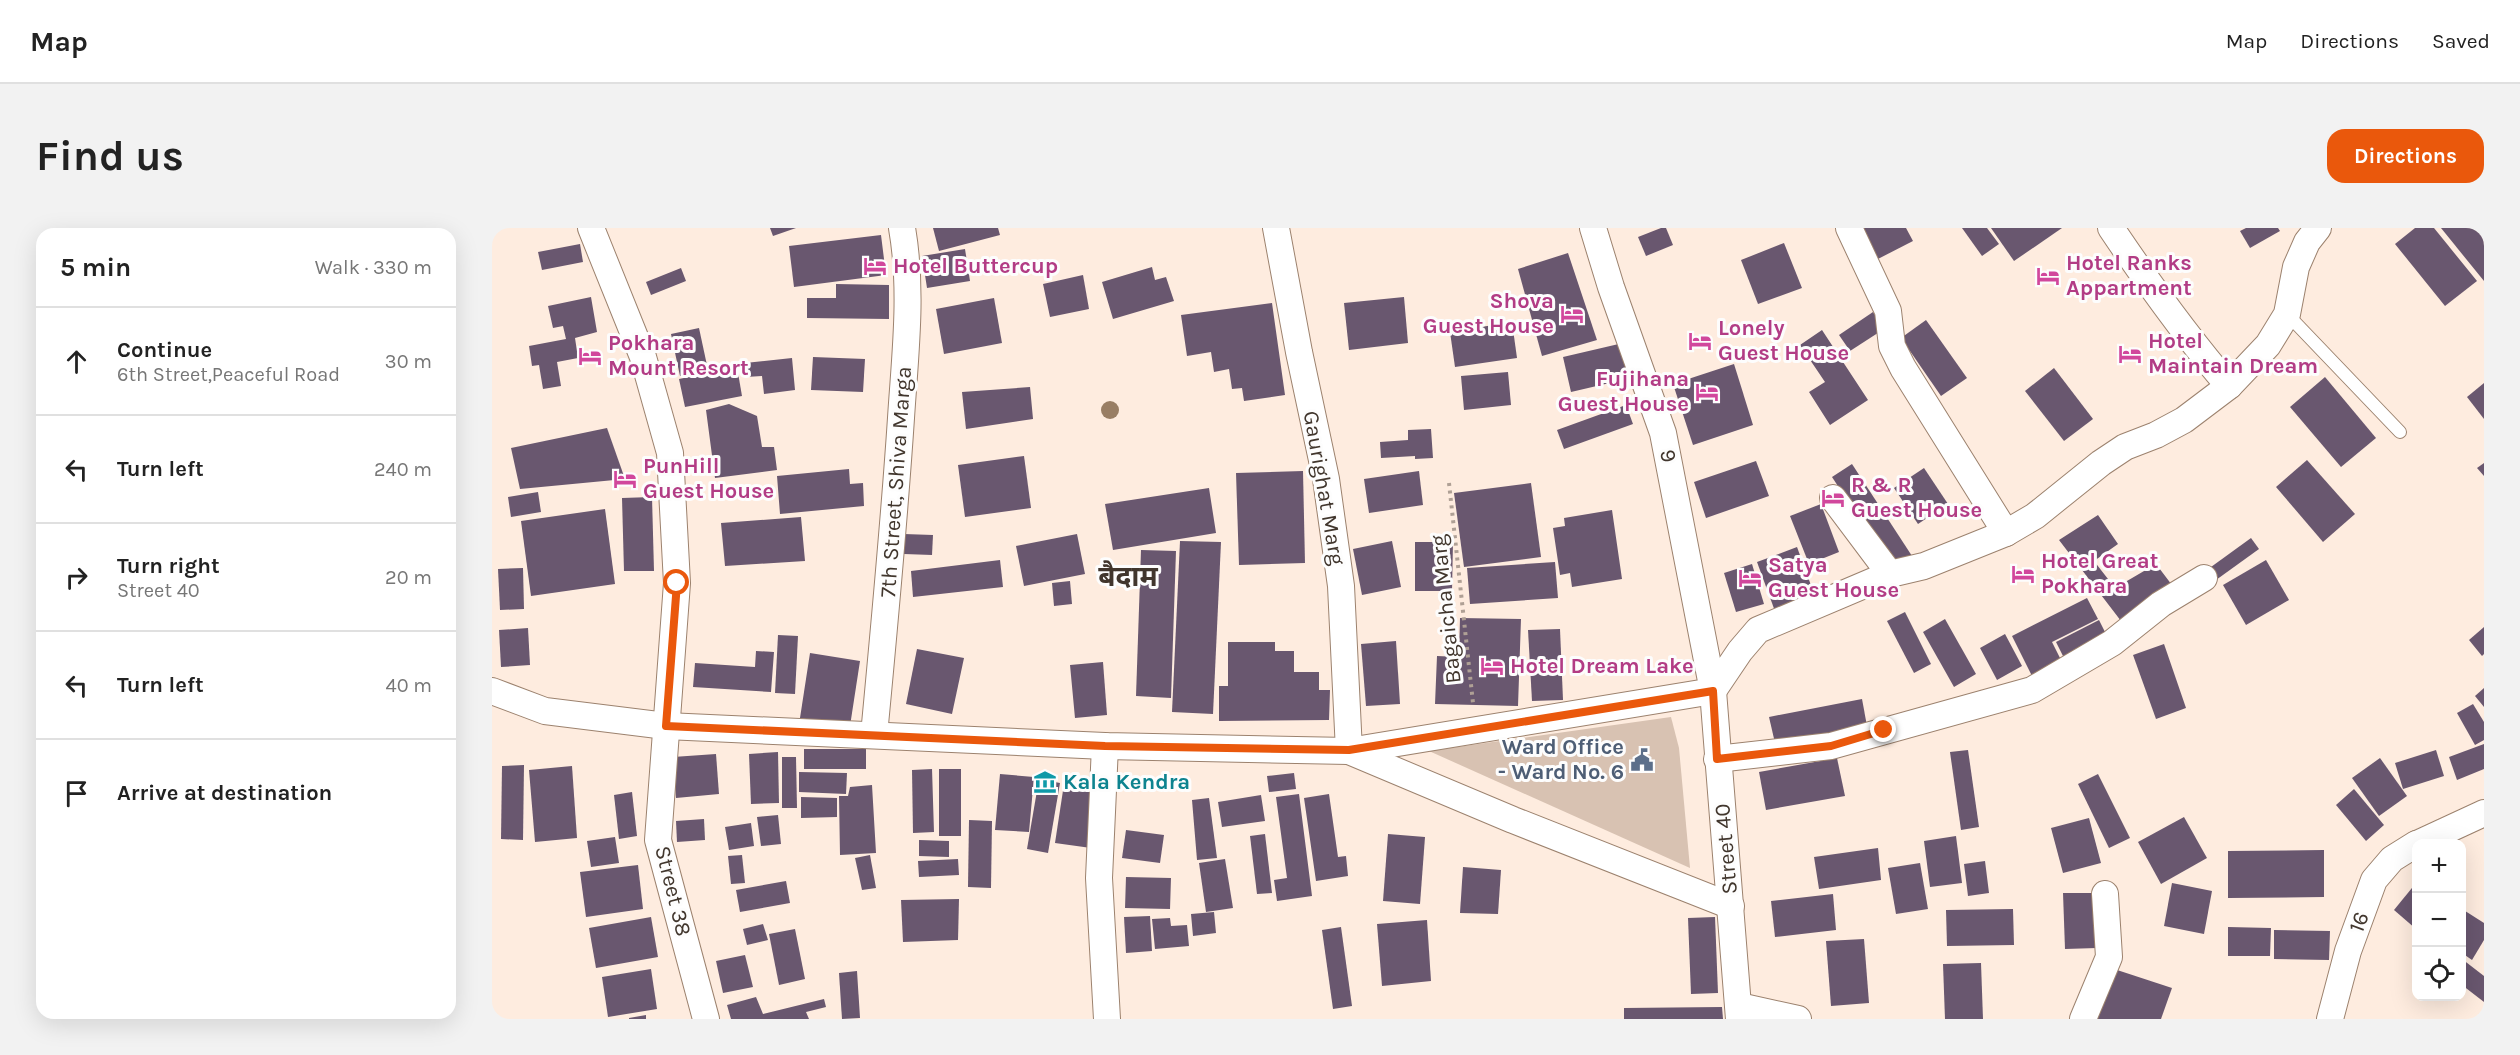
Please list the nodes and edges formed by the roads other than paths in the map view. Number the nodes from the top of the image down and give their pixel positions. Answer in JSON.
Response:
{"nodes":[{"id":1,"x":591,"y":228,"type":"edge"},
{"id":2,"x":902,"y":228,"type":"edge"},
{"id":3,"x":1276,"y":228,"type":"edge"},
{"id":4,"x":1593,"y":228,"type":"edge"},
{"id":5,"x":1849,"y":228,"type":"edge"},
{"id":6,"x":2110,"y":228,"type":"edge"},
{"id":7,"x":2318,"y":228,"type":"edge"},
{"id":8,"x":2287,"y":314,"type":"junction"},
{"id":9,"x":2229,"y":386,"type":"junction"},
{"id":10,"x":2400,"y":432,"type":"dead end"},
{"id":11,"x":1833,"y":498,"type":"dead end"},
{"id":12,"x":2006,"y":533,"type":"junction"},
{"id":13,"x":1890,"y":574,"type":"junction"},
{"id":14,"x":2204,"y":578,"type":"dead end"},
{"id":15,"x":492,"y":691,"type":"edge"},
{"id":16,"x":1713,"y":691,"type":"junction"},
{"id":17,"x":666,"y":726,"type":"junction"},
{"id":18,"x":874,"y":735,"type":"junction"},
{"id":19,"x":1105,"y":746,"type":"junction"},
{"id":20,"x":1349,"y":750,"type":"junction"},
{"id":21,"x":1717,"y":759,"type":"junction"},
{"id":22,"x":2484,"y":813,"type":"edge"},
{"id":23,"x":2428,"y":839,"type":"edge"},
{"id":24,"x":2412,"y":847,"type":"edge"},
{"id":25,"x":2105,"y":894,"type":"dead end"},
{"id":26,"x":1731,"y":906,"type":"junction"},
{"id":27,"x":1739,"y":1012,"type":"edge"},
{"id":28,"x":706,"y":1019,"type":"edge"},
{"id":29,"x":1107,"y":1019,"type":"edge"},
{"id":30,"x":1798,"y":1019,"type":"edge"},
{"id":31,"x":2083,"y":1019,"type":"edge"},
{"id":32,"x":2330,"y":1019,"type":"edge"}],
"edges":[{"from":1,"to":17,"type":"street","name":"Street 38"},
{"from":2,"to":18,"type":"street","name":"7th Street, Shiva Marga"},
{"from":3,"to":20,"type":"street","name":"Gaurighat Marg"},
{"from":4,"to":16,"type":"street","name":"9","number":"9"},
{"from":5,"to":12,"type":"street"},
{"from":6,"to":9,"type":"street"},
{"from":7,"to":8,"type":"street"},
{"from":8,"to":9,"type":"street"},
{"from":8,"to":10,"type":"lane"},
{"from":9,"to":12,"type":"street"},
{"from":11,"to":13,"type":"street"},
{"from":12,"to":13,"type":"street"},
{"from":13,"to":16,"type":"street"},
{"from":14,"to":21,"type":"street"},
{"from":15,"to":17,"type":"street"},
{"from":16,"to":20,"type":"street"},
{"from":16,"to":21,"type":"street","name":"Street 40"},
{"from":17,"to":18,"type":"street"},
{"from":17,"to":28,"type":"street","name":"Street 38"},
{"from":18,"to":19,"type":"street"},
{"from":19,"to":20,"type":"street"},
{"from":19,"to":29,"type":"street"},
{"from":20,"to":26,"type":"street"},
{"from":21,"to":26,"type":"street","name":"Street 40"},
{"from":22,"to":23,"type":"street","name":"16","number":"16"},
{"from":24,"to":32,"type":"street","name":"16","number":"16"},
{"from":25,"to":31,"type":"street"},
{"from":26,"to":27,"type":"street","name":"Street 40"},
{"from":27,"to":30,"type":"street"}]}
